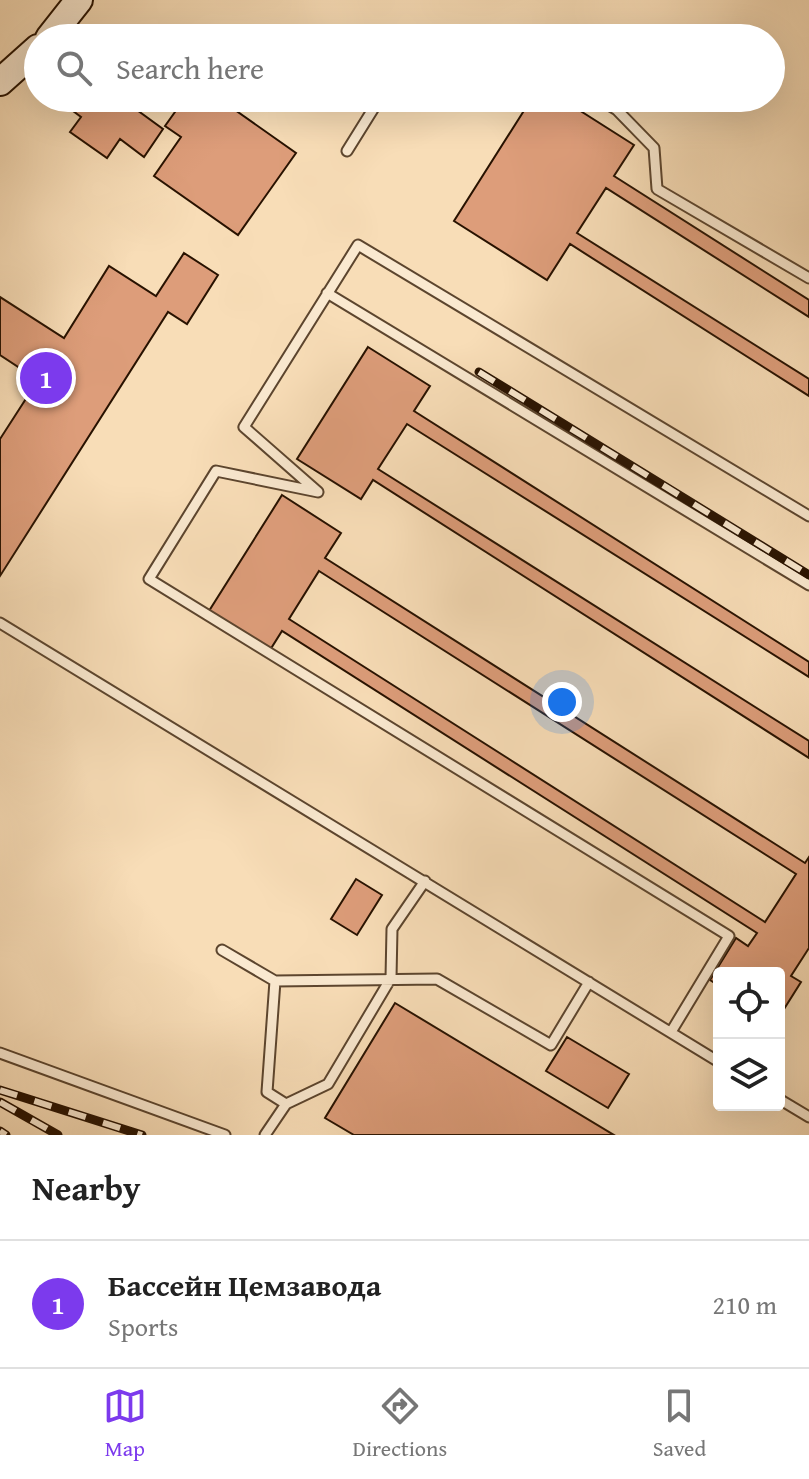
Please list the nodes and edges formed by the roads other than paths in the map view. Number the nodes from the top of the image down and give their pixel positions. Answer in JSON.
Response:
{"nodes":[{"id":1,"x":79,"y":0,"type":"edge"},
{"id":2,"x":60,"y":24,"type":"edge"},
{"id":3,"x":24,"y":61,"type":"edge"},
{"id":4,"x":0,"y":82,"type":"edge"},
{"id":5,"x":371,"y":112,"type":"edge"},
{"id":6,"x":619,"y":112,"type":"edge"},
{"id":7,"x":347,"y":151,"type":"dead end"},
{"id":8,"x":809,"y":278,"type":"edge"},
{"id":9,"x":327,"y":293,"type":"junction"},
{"id":10,"x":809,"y":516,"type":"edge"},
{"id":11,"x":809,"y":585,"type":"edge"},
{"id":12,"x":0,"y":623,"type":"edge"},
{"id":13,"x":425,"y":881,"type":"junction"},
{"id":14,"x":222,"y":950,"type":"dead end"},
{"id":15,"x":391,"y":978,"type":"junction"},
{"id":16,"x":275,"y":981,"type":"junction"},
{"id":17,"x":589,"y":982,"type":"junction"},
{"id":18,"x":671,"y":1032,"type":"junction"},
{"id":19,"x":0,"y":1053,"type":"edge"},
{"id":20,"x":713,"y":1058,"type":"edge"},
{"id":21,"x":785,"y":1103,"type":"edge"},
{"id":22,"x":286,"y":1104,"type":"junction"},
{"id":23,"x":809,"y":1117,"type":"edge"},
{"id":24,"x":225,"y":1135,"type":"edge"},
{"id":25,"x":265,"y":1135,"type":"edge"}],
"edges":[{"from":1,"to":2,"type":"street"},
{"from":3,"to":4,"type":"street"},
{"from":5,"to":7,"type":"lane"},
{"from":6,"to":8,"type":"lane"},
{"from":9,"to":10,"type":"lane"},
{"from":9,"to":11,"type":"lane"},
{"from":9,"to":18,"type":"lane"},
{"from":12,"to":13,"type":"lane"},
{"from":13,"to":15,"type":"lane"},
{"from":13,"to":17,"type":"lane"},
{"from":14,"to":16,"type":"lane"},
{"from":15,"to":16,"type":"lane"},
{"from":15,"to":17,"type":"lane"},
{"from":15,"to":22,"type":"lane"},
{"from":16,"to":22,"type":"lane"},
{"from":17,"to":18,"type":"lane"},
{"from":18,"to":20,"type":"lane"},
{"from":19,"to":24,"type":"lane"},
{"from":21,"to":23,"type":"lane"},
{"from":22,"to":25,"type":"lane"}]}
